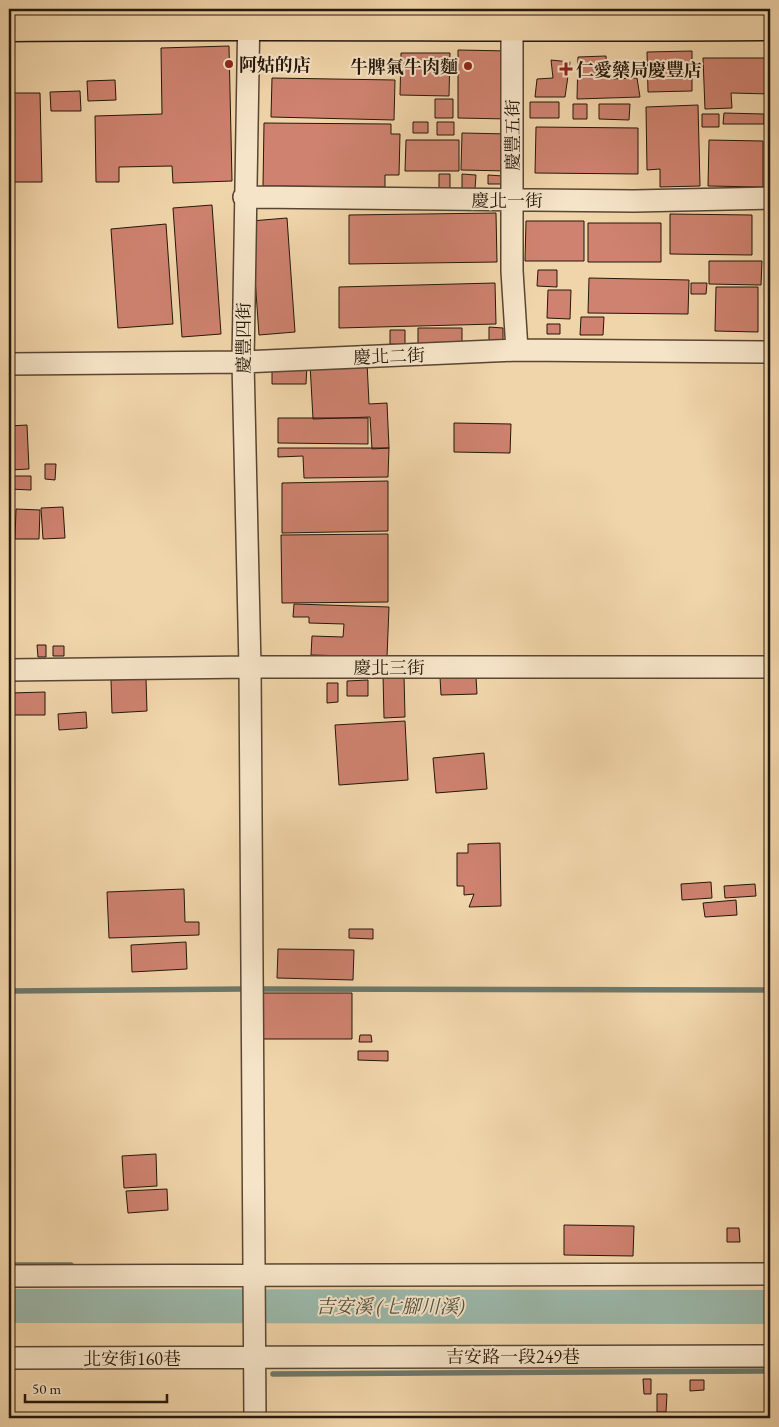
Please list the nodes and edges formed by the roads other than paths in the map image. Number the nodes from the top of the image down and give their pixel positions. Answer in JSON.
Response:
{"nodes":[{"id":1,"x":249,"y":17,"type":"edge"},
{"id":2,"x":512,"y":19,"type":"edge"},
{"id":3,"x":770,"y":27,"type":"edge"},
{"id":4,"x":9,"y":28,"type":"edge"},
{"id":5,"x":244,"y":197,"type":"junction"},
{"id":6,"x":770,"y":198,"type":"edge"},
{"id":7,"x":512,"y":201,"type":"junction"},
{"id":8,"x":517,"y":350,"type":"junction"},
{"id":9,"x":770,"y":352,"type":"edge"},
{"id":10,"x":243,"y":362,"type":"junction"},
{"id":11,"x":9,"y":364,"type":"edge"},
{"id":12,"x":250,"y":667,"type":"junction"},
{"id":13,"x":770,"y":667,"type":"edge"},
{"id":14,"x":9,"y":670,"type":"edge"},
{"id":15,"x":770,"y":1274,"type":"edge"},
{"id":16,"x":9,"y":1276,"type":"edge"},
{"id":17,"x":253,"y":1276,"type":"junction"},
{"id":18,"x":770,"y":1356,"type":"edge"},
{"id":19,"x":256,"y":1357,"type":"junction"},
{"id":20,"x":9,"y":1358,"type":"edge"},
{"id":21,"x":255,"y":1418,"type":"edge"}],
"edges":[{"from":1,"to":2,"type":"main road"},
{"from":1,"to":4,"type":"main road"},
{"from":1,"to":5,"type":"street","name":"慶豐四街"},
{"from":2,"to":3,"type":"main road"},
{"from":2,"to":7,"type":"street","name":"慶豐五街"},
{"from":5,"to":7,"type":"street","name":"慶北一街"},
{"from":5,"to":10,"type":"street","name":"慶豐四街"},
{"from":6,"to":7,"type":"street","name":"慶北一街"},
{"from":7,"to":8,"type":"street","name":"慶豐五街"},
{"from":8,"to":9,"type":"street","name":"慶北二街"},
{"from":8,"to":10,"type":"street","name":"慶北二街"},
{"from":10,"to":11,"type":"street","name":"慶北二街"},
{"from":10,"to":12,"type":"street","name":"慶豐四街"},
{"from":12,"to":13,"type":"street","name":"慶北三街"},
{"from":12,"to":14,"type":"street","name":"慶北三街"},
{"from":12,"to":17,"type":"street","name":"慶豐四街"},
{"from":15,"to":17,"type":"street"},
{"from":16,"to":17,"type":"street"},
{"from":17,"to":19,"type":"street","name":"慶豐四街"},
{"from":18,"to":19,"type":"street","name":"吉安路一段249巷"},
{"from":19,"to":20,"type":"street","name":"北安街160巷"},
{"from":19,"to":21,"type":"street","name":"慶豐四街"}]}
